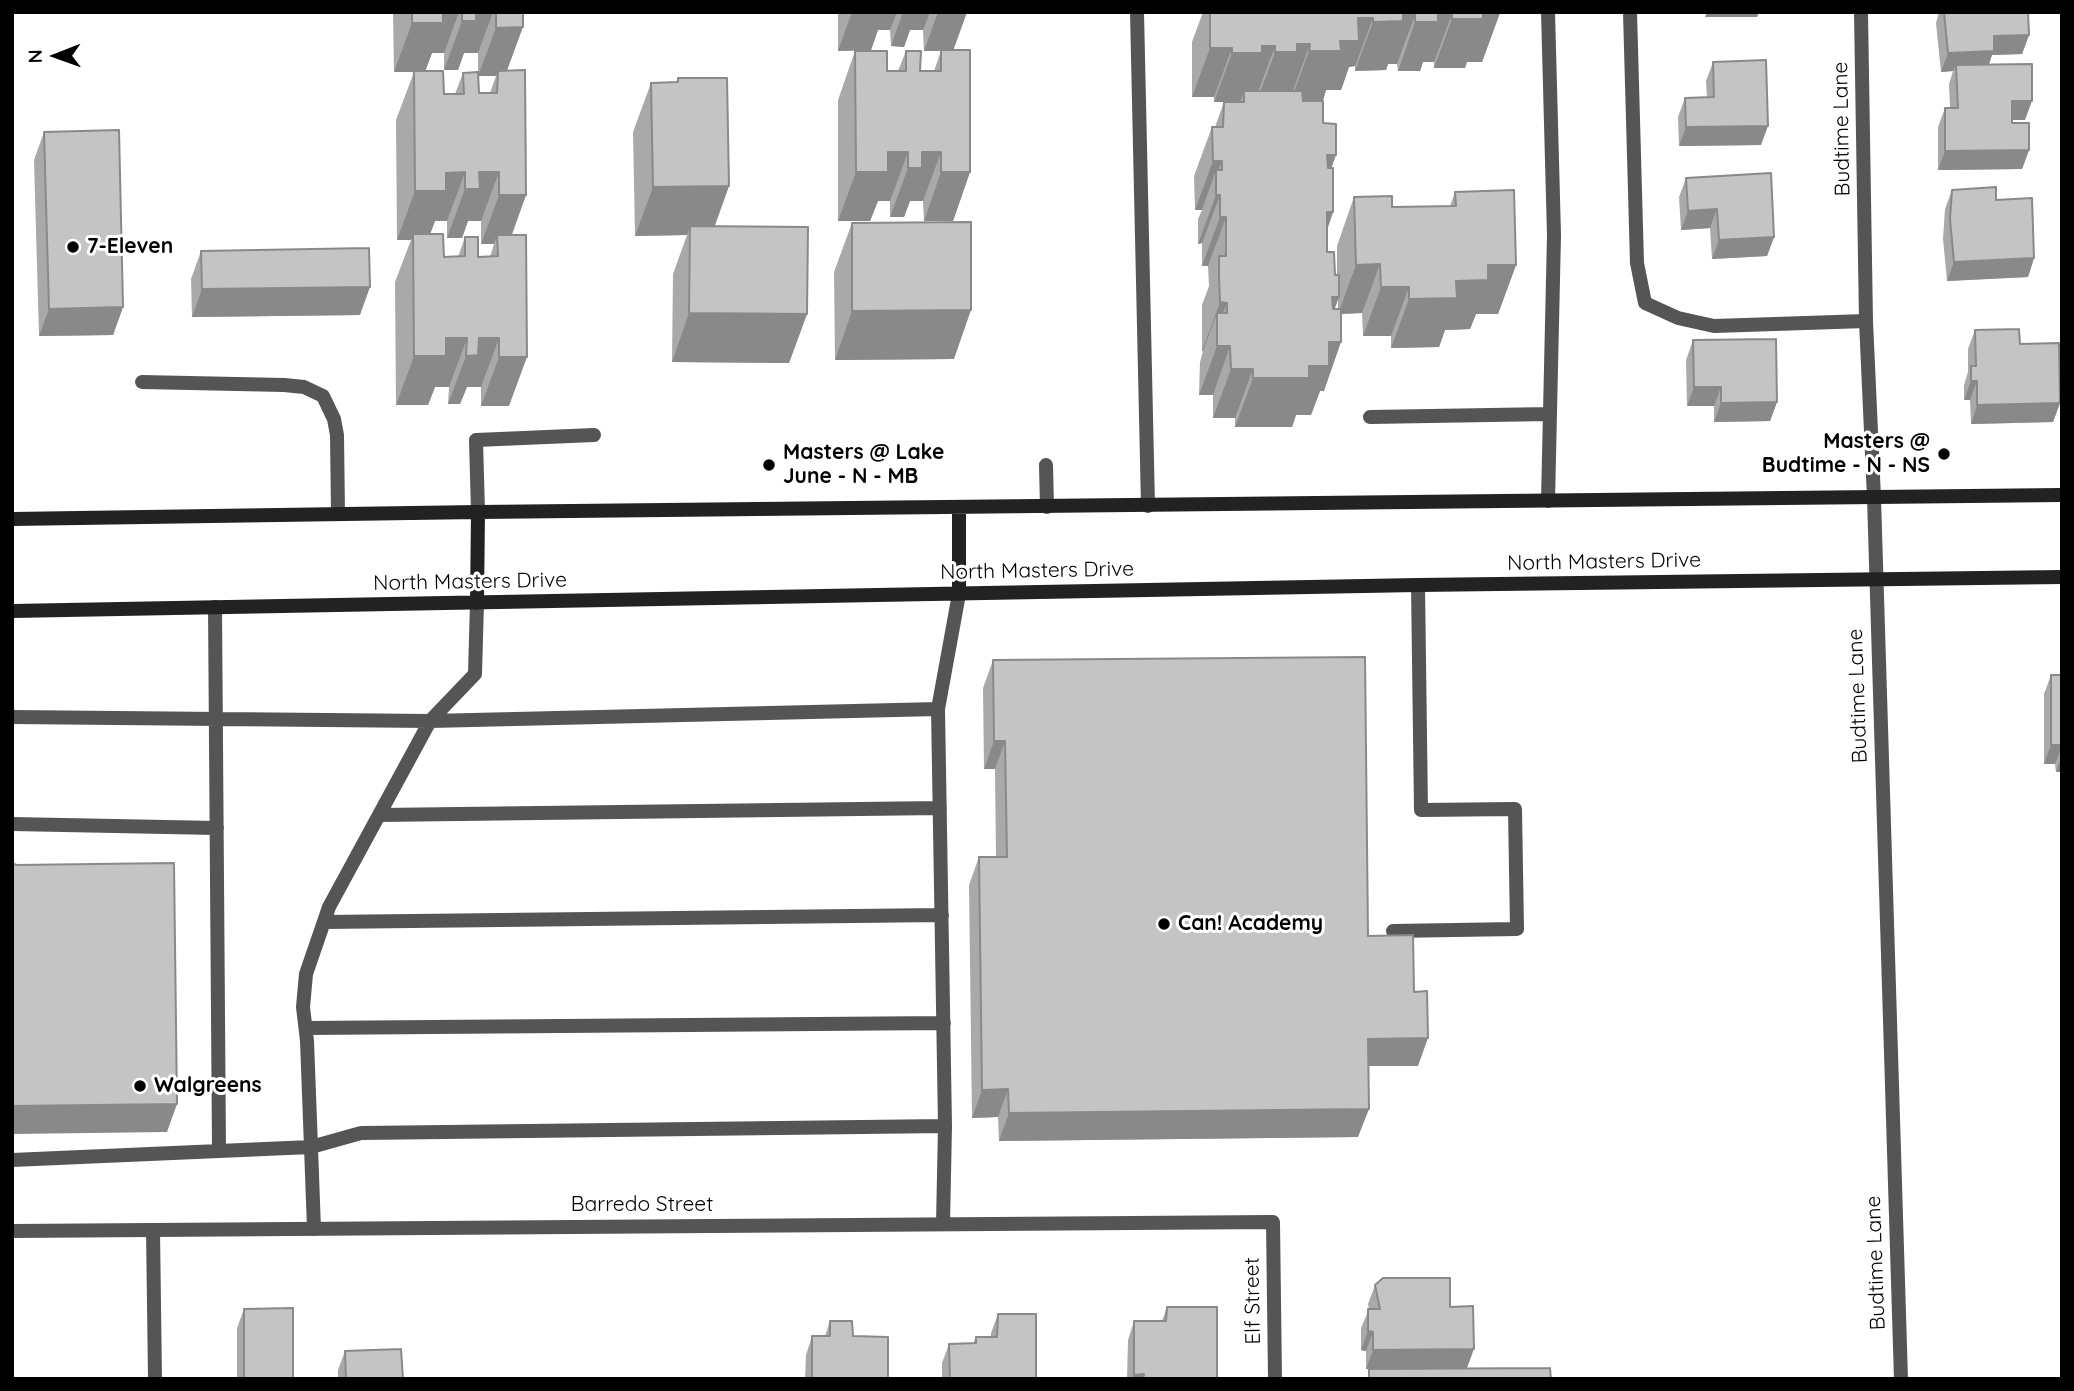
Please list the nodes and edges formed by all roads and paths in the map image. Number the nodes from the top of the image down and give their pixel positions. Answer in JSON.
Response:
{"nodes":[{"id":1,"x":1137,"y":12,"type":"edge"},
{"id":2,"x":1548,"y":12,"type":"edge"},
{"id":3,"x":1630,"y":12,"type":"edge"},
{"id":4,"x":1861,"y":12,"type":"edge"},
{"id":5,"x":1866,"y":321,"type":"junction"},
{"id":6,"x":142,"y":382,"type":"dead end"},
{"id":7,"x":1550,"y":414,"type":"junction"},
{"id":8,"x":1370,"y":417,"type":"dead end"},
{"id":9,"x":594,"y":435,"type":"dead end"},
{"id":10,"x":1046,"y":465,"type":"dead end"},
{"id":11,"x":2062,"y":495,"type":"edge"},
{"id":12,"x":1874,"y":498,"type":"junction"},
{"id":13,"x":1548,"y":501,"type":"junction"},
{"id":14,"x":1148,"y":506,"type":"junction"},
{"id":15,"x":1047,"y":507,"type":"junction"},
{"id":16,"x":959,"y":508,"type":"junction"},
{"id":17,"x":478,"y":512,"type":"junction"},
{"id":18,"x":338,"y":514,"type":"junction"},
{"id":19,"x":12,"y":519,"type":"edge"},
{"id":20,"x":2062,"y":578,"type":"edge"},
{"id":21,"x":1875,"y":580,"type":"junction"},
{"id":22,"x":1418,"y":585,"type":"junction"},
{"id":23,"x":959,"y":594,"type":"junction"},
{"id":24,"x":477,"y":603,"type":"junction"},
{"id":25,"x":215,"y":607,"type":"junction"},
{"id":26,"x":12,"y":611,"type":"edge"},
{"id":27,"x":939,"y":709,"type":"junction"},
{"id":28,"x":12,"y":717,"type":"edge"},
{"id":29,"x":216,"y":718,"type":"junction"},
{"id":30,"x":430,"y":721,"type":"junction"},
{"id":31,"x":940,"y":808,"type":"junction"},
{"id":32,"x":379,"y":815,"type":"junction"},
{"id":33,"x":12,"y":824,"type":"edge"},
{"id":34,"x":217,"y":828,"type":"junction"},
{"id":35,"x":942,"y":915,"type":"junction"},
{"id":36,"x":324,"y":922,"type":"junction"},
{"id":37,"x":1393,"y":931,"type":"dead end"},
{"id":38,"x":944,"y":1023,"type":"junction"},
{"id":39,"x":306,"y":1028,"type":"junction"},
{"id":40,"x":945,"y":1126,"type":"junction"},
{"id":41,"x":311,"y":1147,"type":"junction"},
{"id":42,"x":219,"y":1150,"type":"junction"},
{"id":43,"x":12,"y":1160,"type":"edge"},
{"id":44,"x":1273,"y":1222,"type":"joint"},
{"id":45,"x":943,"y":1224,"type":"junction"},
{"id":46,"x":314,"y":1229,"type":"junction"},
{"id":47,"x":153,"y":1230,"type":"junction"},
{"id":48,"x":12,"y":1231,"type":"edge"},
{"id":49,"x":155,"y":1379,"type":"edge"},
{"id":50,"x":1275,"y":1379,"type":"edge"},
{"id":51,"x":1901,"y":1379,"type":"edge"}],
"edges":[{"from":1,"to":14,"type":"street"},
{"from":2,"to":7,"type":"street"},
{"from":3,"to":5,"type":"street"},
{"from":4,"to":5,"type":"street","name":"Budtime Lane"},
{"from":5,"to":12,"type":"street","name":"Budtime Lane"},
{"from":6,"to":18,"type":"street"},
{"from":7,"to":8,"type":"street"},
{"from":7,"to":13,"type":"street"},
{"from":9,"to":17,"type":"street"},
{"from":10,"to":15,"type":"street"},
{"from":11,"to":12,"type":"main road"},
{"from":12,"to":13,"type":"main road"},
{"from":12,"to":21,"type":"street","name":"Budtime Lane"},
{"from":13,"to":14,"type":"main road"},
{"from":14,"to":15,"type":"main road"},
{"from":15,"to":16,"type":"main road"},
{"from":16,"to":17,"type":"main road"},
{"from":16,"to":23,"type":"main road"},
{"from":17,"to":18,"type":"main road"},
{"from":17,"to":24,"type":"main road"},
{"from":18,"to":19,"type":"main road"},
{"from":20,"to":21,"type":"main road","name":"North Masters Drive"},
{"from":21,"to":22,"type":"main road","name":"North Masters Drive"},
{"from":21,"to":51,"type":"street","name":"Budtime Lane"},
{"from":22,"to":23,"type":"main road","name":"North Masters Drive"},
{"from":22,"to":37,"type":"street"},
{"from":23,"to":24,"type":"main road","name":"North Masters Drive"},
{"from":23,"to":27,"type":"street"},
{"from":24,"to":25,"type":"main road","name":"North Masters Drive"},
{"from":24,"to":30,"type":"street"},
{"from":25,"to":26,"type":"main road","name":"North Masters Drive"},
{"from":25,"to":29,"type":"street"},
{"from":27,"to":30,"type":"street"},
{"from":27,"to":31,"type":"street"},
{"from":28,"to":29,"type":"street"},
{"from":29,"to":30,"type":"street"},
{"from":29,"to":34,"type":"street"},
{"from":30,"to":32,"type":"street"},
{"from":31,"to":32,"type":"street"},
{"from":31,"to":35,"type":"street"},
{"from":32,"to":36,"type":"street"},
{"from":33,"to":34,"type":"street"},
{"from":34,"to":42,"type":"street"},
{"from":35,"to":36,"type":"street"},
{"from":35,"to":38,"type":"street"},
{"from":36,"to":39,"type":"street"},
{"from":38,"to":39,"type":"street"},
{"from":38,"to":40,"type":"street"},
{"from":39,"to":41,"type":"street"},
{"from":40,"to":41,"type":"street"},
{"from":40,"to":45,"type":"street"},
{"from":41,"to":42,"type":"street"},
{"from":41,"to":46,"type":"street"},
{"from":42,"to":43,"type":"street"},
{"from":44,"to":45,"type":"street","name":"Barredo Street"},
{"from":44,"to":50,"type":"street","name":"Elf Street"},
{"from":45,"to":46,"type":"street","name":"Barredo Street"},
{"from":46,"to":47,"type":"street","name":"Barredo Street"},
{"from":47,"to":48,"type":"street","name":"Barredo Street"},
{"from":47,"to":49,"type":"street"}]}
